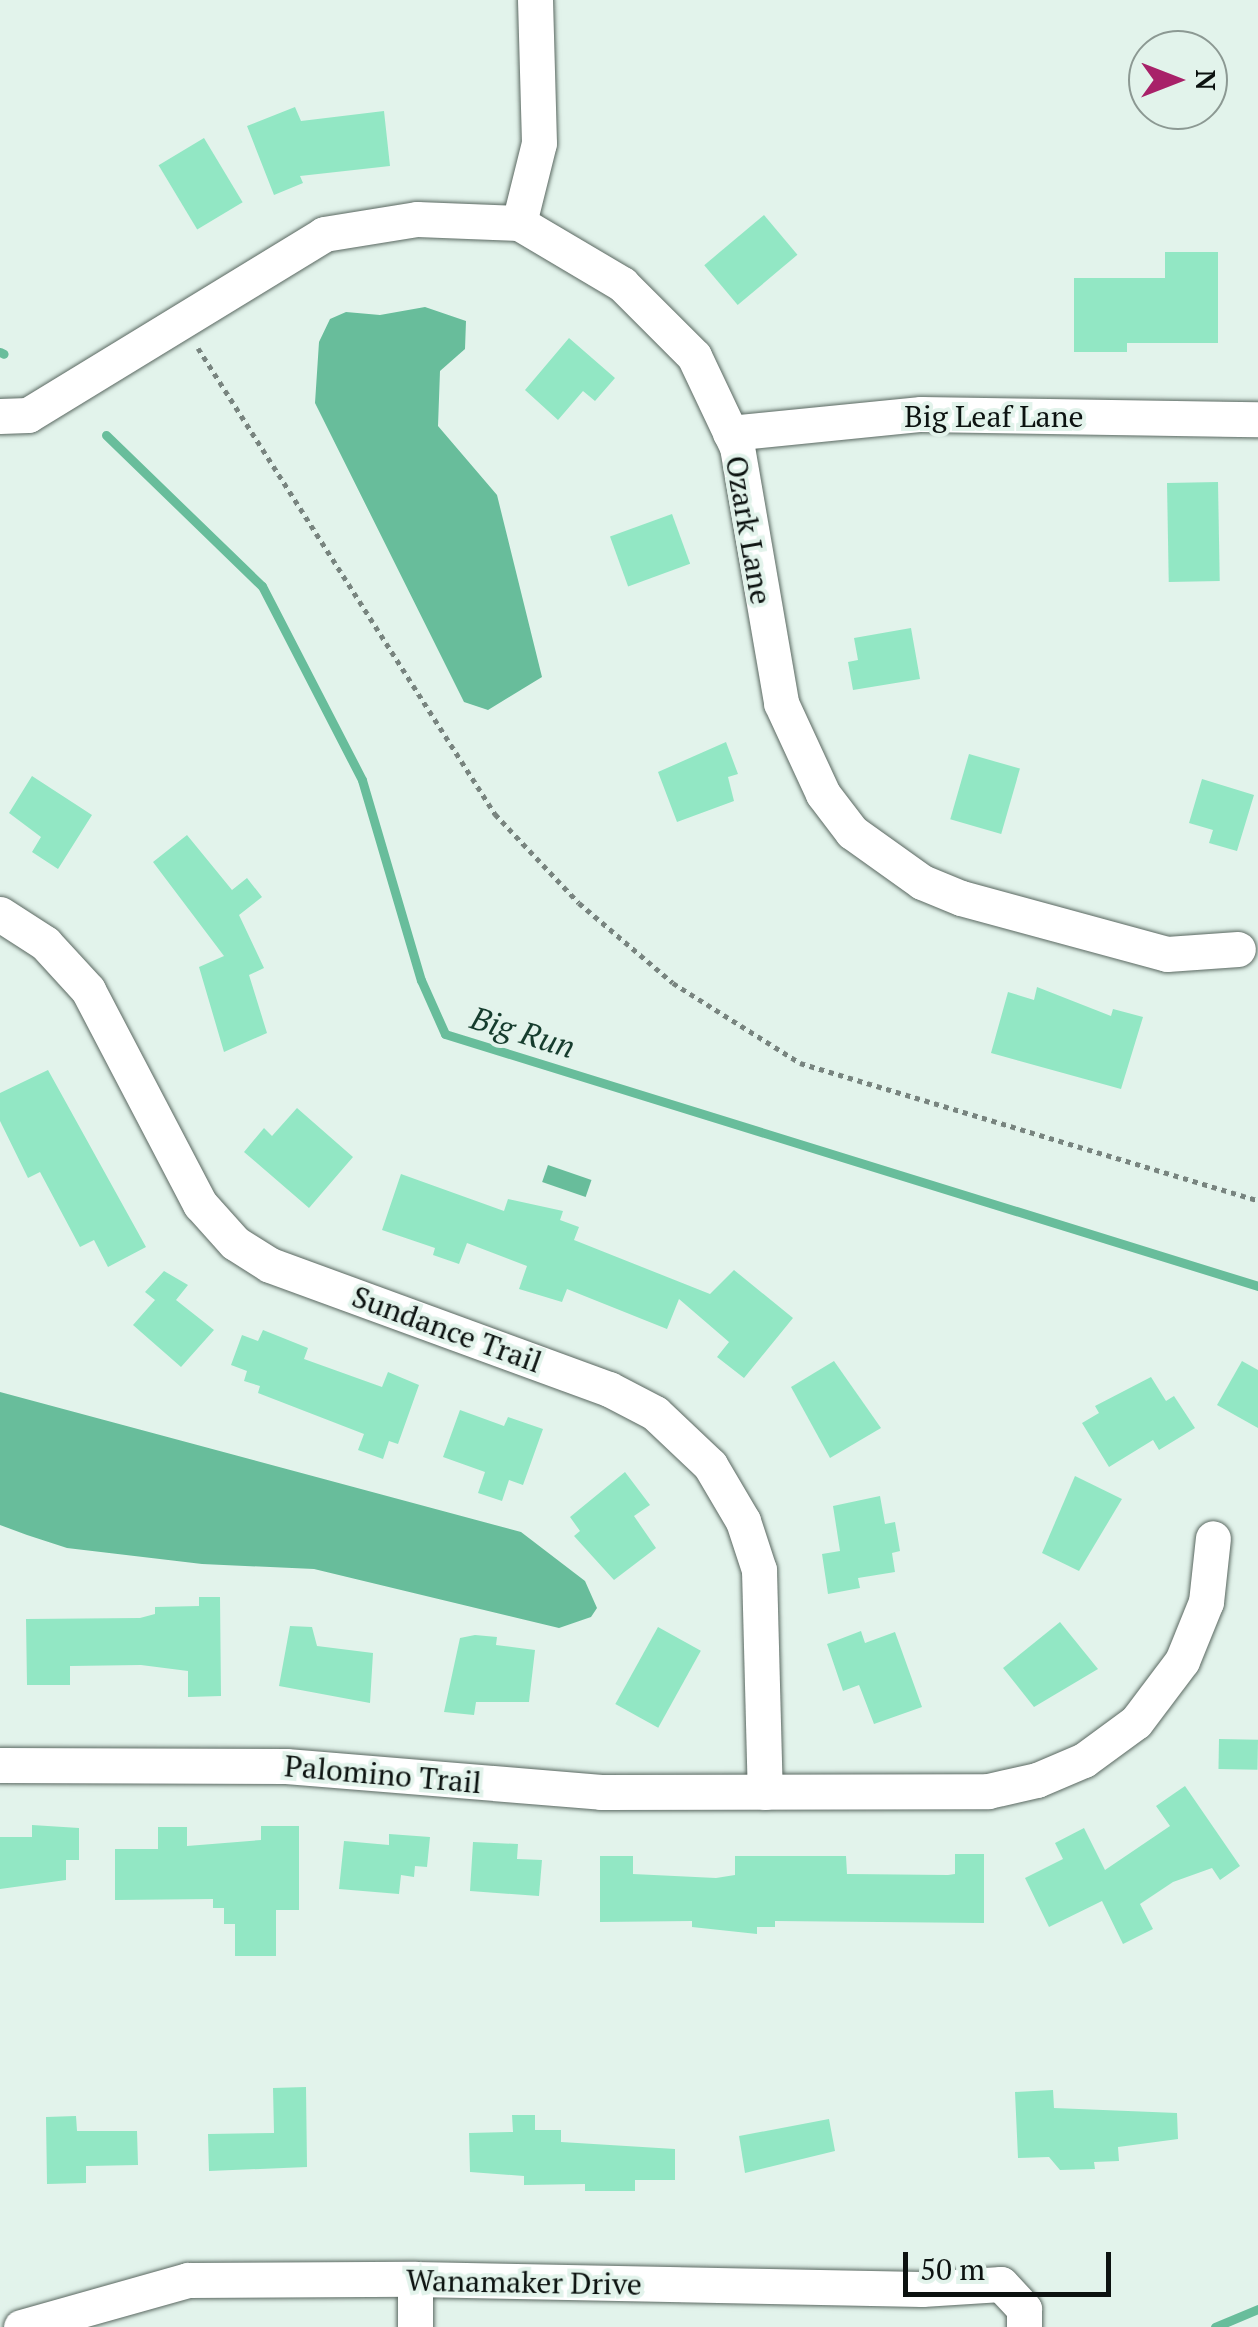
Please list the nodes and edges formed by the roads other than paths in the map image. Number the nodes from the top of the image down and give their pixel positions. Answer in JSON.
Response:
{"nodes":[{"id":1,"x":535,"y":0,"type":"edge"},
{"id":2,"x":518,"y":222,"type":"junction"},
{"id":3,"x":0,"y":416,"type":"edge"},
{"id":4,"x":1258,"y":418,"type":"edge"},
{"id":5,"x":730,"y":433,"type":"junction"},
{"id":6,"x":0,"y":914,"type":"edge"},
{"id":7,"x":1238,"y":948,"type":"dead end"},
{"id":8,"x":1213,"y":1538,"type":"dead end"},
{"id":9,"x":0,"y":1765,"type":"edge"},
{"id":10,"x":765,"y":1792,"type":"junction"},
{"id":11,"x":415,"y":2280,"type":"junction"},
{"id":12,"x":1024,"y":2318,"type":"edge"},
{"id":13,"x":21,"y":2327,"type":"edge"},
{"id":14,"x":416,"y":2327,"type":"edge"}],
"edges":[{"from":1,"to":2,"type":"street"},
{"from":2,"to":3,"type":"street","name":"Ozark Lane"},
{"from":2,"to":5,"type":"street","name":"Ozark Lane"},
{"from":4,"to":5,"type":"street","name":"Big Leaf Lane"},
{"from":5,"to":7,"type":"street","name":"Ozark Lane"},
{"from":6,"to":10,"type":"street","name":"Sundance Trail"},
{"from":8,"to":10,"type":"street","name":"Palomino Trail"},
{"from":9,"to":10,"type":"street","name":"Palomino Trail"},
{"from":11,"to":12,"type":"street","name":"Wanamaker Drive"},
{"from":11,"to":13,"type":"street","name":"Wanamaker Drive"},
{"from":11,"to":14,"type":"street"}]}
